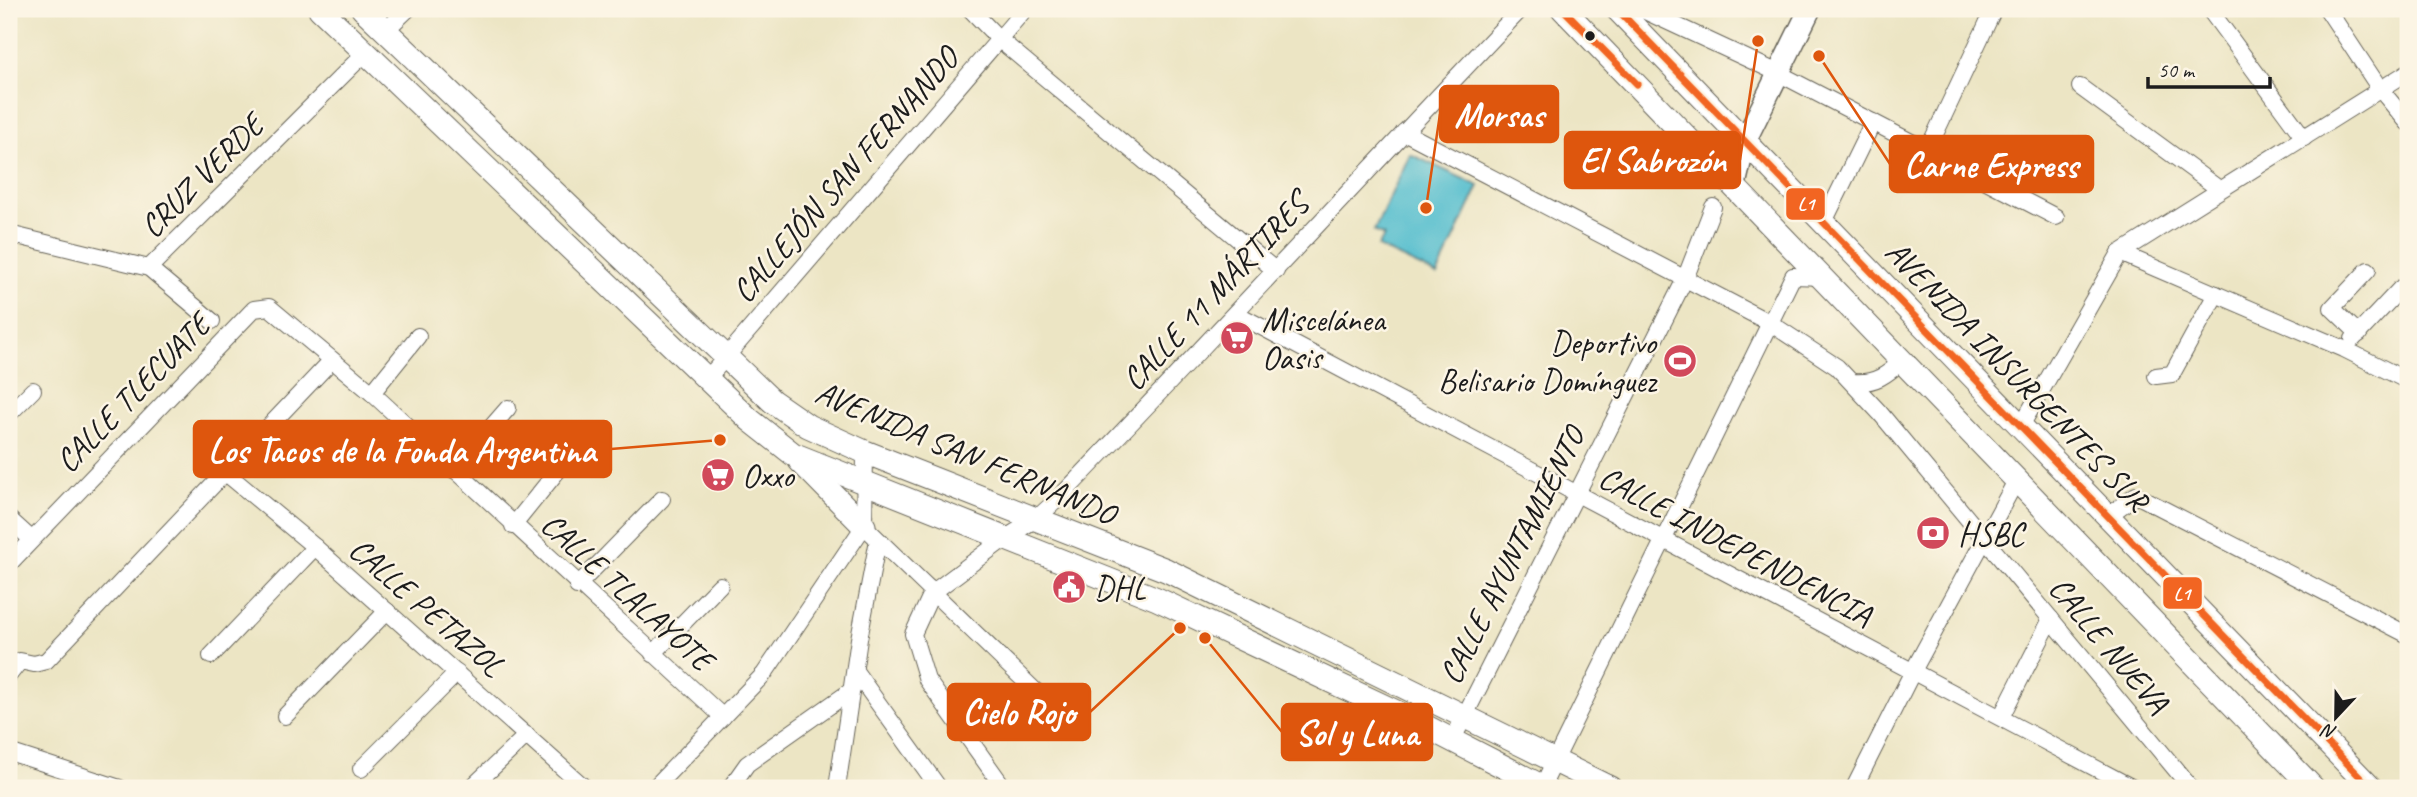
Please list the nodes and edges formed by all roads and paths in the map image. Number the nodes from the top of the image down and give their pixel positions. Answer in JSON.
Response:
{"nodes":[{"id":1,"x":320,"y":9,"type":"edge"},
{"id":2,"x":363,"y":9,"type":"edge"},
{"id":3,"x":408,"y":9,"type":"edge"},
{"id":4,"x":970,"y":9,"type":"edge"},
{"id":5,"x":1026,"y":9,"type":"edge"},
{"id":6,"x":1521,"y":9,"type":"edge"},
{"id":7,"x":1563,"y":9,"type":"edge"},
{"id":8,"x":1618,"y":9,"type":"edge"},
{"id":9,"x":1630,"y":9,"type":"edge"},
{"id":10,"x":1810,"y":9,"type":"edge"},
{"id":11,"x":1994,"y":9,"type":"edge"},
{"id":12,"x":2209,"y":9,"type":"edge"},
{"id":13,"x":2327,"y":9,"type":"edge"},
{"id":14,"x":386,"y":30,"type":"junction"},
{"id":15,"x":1000,"y":40,"type":"junction"},
{"id":16,"x":367,"y":51,"type":"junction"},
{"id":17,"x":1776,"y":72,"type":"junction"},
{"id":18,"x":2408,"y":72,"type":"edge"},
{"id":19,"x":2080,"y":86,"type":"dead end"},
{"id":20,"x":2380,"y":89,"type":"junction"},
{"id":21,"x":1873,"y":122,"type":"junction"},
{"id":22,"x":2408,"y":123,"type":"edge"},
{"id":23,"x":1404,"y":132,"type":"junction"},
{"id":24,"x":2304,"y":138,"type":"junction"},
{"id":25,"x":1745,"y":141,"type":"junction"},
{"id":26,"x":1928,"y":149,"type":"junction"},
{"id":27,"x":1734,"y":186,"type":"junction"},
{"id":28,"x":2220,"y":189,"type":"junction"},
{"id":29,"x":1713,"y":206,"type":"dead end"},
{"id":30,"x":2056,"y":217,"type":"dead end"},
{"id":31,"x":1824,"y":222,"type":"junction"},
{"id":32,"x":12,"y":239,"type":"edge"},
{"id":33,"x":2120,"y":253,"type":"junction"},
{"id":34,"x":149,"y":268,"type":"junction"},
{"id":35,"x":2368,"y":270,"type":"dead end"},
{"id":36,"x":1276,"y":271,"type":"junction"},
{"id":37,"x":1824,"y":277,"type":"junction"},
{"id":38,"x":1685,"y":279,"type":"junction"},
{"id":39,"x":2401,"y":288,"type":"dead end"},
{"id":40,"x":2216,"y":294,"type":"junction"},
{"id":41,"x":276,"y":311,"type":"joint"},
{"id":42,"x":1237,"y":314,"type":"junction"},
{"id":43,"x":212,"y":321,"type":"dead end"},
{"id":44,"x":1770,"y":323,"type":"junction"},
{"id":45,"x":2358,"y":334,"type":"junction"},
{"id":46,"x":418,"y":336,"type":"dead end"},
{"id":47,"x":2344,"y":349,"type":"junction"},
{"id":48,"x":725,"y":357,"type":"junction"},
{"id":49,"x":332,"y":360,"type":"junction"},
{"id":50,"x":1903,"y":360,"type":"junction"},
{"id":51,"x":1885,"y":376,"type":"junction"},
{"id":52,"x":2156,"y":376,"type":"dead end"},
{"id":53,"x":707,"y":379,"type":"junction"},
{"id":54,"x":2408,"y":381,"type":"edge"},
{"id":55,"x":1853,"y":382,"type":"junction"},
{"id":56,"x":33,"y":390,"type":"dead end"},
{"id":57,"x":372,"y":393,"type":"junction"},
{"id":58,"x":508,"y":408,"type":"dead end"},
{"id":59,"x":1880,"y":412,"type":"junction"},
{"id":60,"x":9,"y":414,"type":"edge"},
{"id":61,"x":2021,"y":426,"type":"junction"},
{"id":62,"x":865,"y":452,"type":"junction"},
{"id":63,"x":793,"y":454,"type":"junction"},
{"id":64,"x":559,"y":469,"type":"dead end"},
{"id":65,"x":454,"y":470,"type":"junction"},
{"id":66,"x":226,"y":473,"type":"junction"},
{"id":67,"x":2017,"y":479,"type":"junction"},
{"id":68,"x":864,"y":485,"type":"junction"},
{"id":69,"x":1578,"y":495,"type":"junction"},
{"id":70,"x":662,"y":499,"type":"dead end"},
{"id":71,"x":2108,"y":516,"type":"junction"},
{"id":72,"x":9,"y":519,"type":"edge"},
{"id":73,"x":1036,"y":519,"type":"junction"},
{"id":74,"x":513,"y":526,"type":"junction"},
{"id":75,"x":871,"y":533,"type":"junction"},
{"id":76,"x":1983,"y":537,"type":"junction"},
{"id":77,"x":32,"y":539,"type":"junction"},
{"id":78,"x":1004,"y":539,"type":"junction"},
{"id":79,"x":1665,"y":540,"type":"junction"},
{"id":80,"x":315,"y":547,"type":"junction"},
{"id":81,"x":9,"y":564,"type":"edge"},
{"id":82,"x":720,"y":585,"type":"dead end"},
{"id":83,"x":577,"y":586,"type":"junction"},
{"id":84,"x":932,"y":593,"type":"junction"},
{"id":85,"x":387,"y":611,"type":"junction"},
{"id":86,"x":2051,"y":620,"type":"junction"},
{"id":87,"x":2408,"y":635,"type":"edge"},
{"id":88,"x":653,"y":654,"type":"junction"},
{"id":89,"x":15,"y":655,"type":"edge"},
{"id":90,"x":211,"y":656,"type":"dead end"},
{"id":91,"x":855,"y":671,"type":"junction"},
{"id":92,"x":1913,"y":671,"type":"junction"},
{"id":93,"x":457,"y":673,"type":"junction"},
{"id":94,"x":9,"y":676,"type":"edge"},
{"id":95,"x":852,"y":690,"type":"junction"},
{"id":96,"x":1055,"y":710,"type":"dead end"},
{"id":97,"x":1465,"y":715,"type":"junction"},
{"id":98,"x":285,"y":716,"type":"dead end"},
{"id":99,"x":2001,"y":717,"type":"junction"},
{"id":100,"x":723,"y":718,"type":"junction"},
{"id":101,"x":527,"y":735,"type":"junction"},
{"id":102,"x":1452,"y":741,"type":"junction"},
{"id":103,"x":9,"y":752,"type":"edge"},
{"id":104,"x":1556,"y":762,"type":"junction"},
{"id":105,"x":361,"y":769,"type":"dead end"},
{"id":106,"x":98,"y":785,"type":"edge"},
{"id":107,"x":120,"y":788,"type":"edge"},
{"id":108,"x":471,"y":788,"type":"edge"},
{"id":109,"x":585,"y":788,"type":"edge"},
{"id":110,"x":654,"y":788,"type":"edge"},
{"id":111,"x":730,"y":788,"type":"edge"},
{"id":112,"x":837,"y":788,"type":"edge"},
{"id":113,"x":939,"y":788,"type":"edge"},
{"id":114,"x":1004,"y":788,"type":"edge"},
{"id":115,"x":1543,"y":788,"type":"edge"},
{"id":116,"x":1610,"y":788,"type":"edge"},
{"id":117,"x":1854,"y":788,"type":"edge"},
{"id":118,"x":2133,"y":788,"type":"edge"},
{"id":119,"x":2191,"y":788,"type":"edge"},
{"id":120,"x":2313,"y":788,"type":"edge"},
{"id":121,"x":2371,"y":788,"type":"edge"}],
"edges":[{"from":1,"to":16,"type":"main road","name":"AVENIDA SAN FERNANDO"},
{"from":2,"to":14,"type":"main road","name":"AVENIDA SAN FERNANDO"},
{"from":3,"to":14,"type":"street"},
{"from":4,"to":15,"type":"street"},
{"from":5,"to":15,"type":"street","name":"CALLEJÓN SAN FERNANDO"},
{"from":6,"to":23,"type":"street","name":"CALLE 11 MÁRTIRES"},
{"from":7,"to":27,"type":"main road"},
{"from":8,"to":25,"type":"main road","name":"AVENIDA INSURGENTES SUR"},
{"from":9,"to":17,"type":"street"},
{"from":10,"to":17,"type":"street"},
{"from":11,"to":26,"type":"street"},
{"from":12,"to":24,"type":"street"},
{"from":13,"to":20,"type":"street"},
{"from":14,"to":48,"type":"main road","name":"AVENIDA SAN FERNANDO"},
{"from":15,"to":36,"type":"street"},
{"from":15,"to":48,"type":"street","name":"CALLEJÓN SAN FERNANDO"},
{"from":16,"to":34,"type":"street","name":"CRUZ VERDE"},
{"from":16,"to":53,"type":"main road","name":"AVENIDA SAN FERNANDO"},
{"from":17,"to":21,"type":"street"},
{"from":17,"to":25,"type":"street"},
{"from":18,"to":20,"type":"street"},
{"from":19,"to":28,"type":"street"},
{"from":20,"to":22,"type":"street"},
{"from":20,"to":24,"type":"street"},
{"from":21,"to":26,"type":"street"},
{"from":21,"to":31,"type":"street"},
{"from":23,"to":36,"type":"street","name":"CALLE 11 MÁRTIRES"},
{"from":23,"to":38,"type":"street","name":"CALLE NUEVA"},
{"from":24,"to":28,"type":"street"},
{"from":25,"to":27,"type":"street"},
{"from":25,"to":31,"type":"main road","name":"AVENIDA INSURGENTES SUR"},
{"from":26,"to":30,"type":"street"},
{"from":27,"to":37,"type":"main road"},
{"from":28,"to":33,"type":"street"},
{"from":29,"to":38,"type":"street","name":"CALLE AYUNTAMIENTO"},
{"from":31,"to":61,"type":"main road","name":"AVENIDA INSURGENTES SUR"},
{"from":32,"to":34,"type":"street","name":"CRUZ VERDE"},
{"from":33,"to":40,"type":"street"},
{"from":33,"to":61,"type":"street"},
{"from":34,"to":43,"type":"street"},
{"from":35,"to":45,"type":"street"},
{"from":36,"to":42,"type":"street","name":"CALLE 11 MÁRTIRES"},
{"from":37,"to":44,"type":"street"},
{"from":37,"to":50,"type":"main road"},
{"from":38,"to":44,"type":"street","name":"CALLE NUEVA"},
{"from":38,"to":69,"type":"street","name":"CALLE AYUNTAMIENTO"},
{"from":39,"to":45,"type":"street"},
{"from":40,"to":47,"type":"street"},
{"from":40,"to":52,"type":"street"},
{"from":41,"to":49,"type":"street","name":"CALLE TLALAYOTE"},
{"from":41,"to":77,"type":"street","name":"CALLE TLECUATE"},
{"from":42,"to":69,"type":"street","name":"CALLE INDEPENDENCIA"},
{"from":42,"to":73,"type":"street","name":"CALLE 11 MÁRTIRES"},
{"from":44,"to":55,"type":"street","name":"CALLE NUEVA"},
{"from":44,"to":79,"type":"street"},
{"from":45,"to":47,"type":"street"},
{"from":46,"to":57,"type":"street"},
{"from":47,"to":54,"type":"street"},
{"from":48,"to":53,"type":"street","name":"CALLEJÓN SAN FERNANDO"},
{"from":48,"to":62,"type":"main road","name":"AVENIDA SAN FERNANDO"},
{"from":49,"to":57,"type":"street","name":"CALLE TLALAYOTE"},
{"from":49,"to":66,"type":"street"},
{"from":50,"to":51,"type":"street"},
{"from":50,"to":67,"type":"main road"},
{"from":51,"to":55,"type":"street"},
{"from":51,"to":59,"type":"street"},
{"from":53,"to":63,"type":"main road","name":"AVENIDA SAN FERNANDO"},
{"from":55,"to":59,"type":"street","name":"CALLE NUEVA"},
{"from":56,"to":60,"type":"street"},
{"from":57,"to":65,"type":"street","name":"CALLE TLALAYOTE"},
{"from":58,"to":65,"type":"street"},
{"from":59,"to":76,"type":"street","name":"CALLE NUEVA"},
{"from":61,"to":71,"type":"main road","name":"AVENIDA INSURGENTES SUR"},
{"from":62,"to":68,"type":"street"},
{"from":62,"to":73,"type":"main road","name":"AVENIDA SAN FERNANDO"},
{"from":63,"to":68,"type":"main road","name":"AVENIDA SAN FERNANDO"},
{"from":63,"to":75,"type":"main road"},
{"from":64,"to":74,"type":"street"},
{"from":65,"to":74,"type":"street","name":"CALLE TLALAYOTE"},
{"from":66,"to":80,"type":"street","name":"CALLE PETAZOL"},
{"from":66,"to":89,"type":"street"},
{"from":67,"to":76,"type":"street"},
{"from":67,"to":120,"type":"main road"},
{"from":68,"to":75,"type":"street"},
{"from":68,"to":78,"type":"main road","name":"AVENIDA SAN FERNANDO"},
{"from":69,"to":79,"type":"street","name":"CALLE INDEPENDENCIA"},
{"from":69,"to":97,"type":"street","name":"CALLE AYUNTAMIENTO"},
{"from":70,"to":83,"type":"street"},
{"from":71,"to":87,"type":"street"},
{"from":71,"to":121,"type":"main road","name":"AVENIDA INSURGENTES SUR"},
{"from":72,"to":77,"type":"street"},
{"from":73,"to":78,"type":"street","name":"CALLE 11 MÁRTIRES"},
{"from":73,"to":97,"type":"main road","name":"AVENIDA SAN FERNANDO"},
{"from":74,"to":83,"type":"street","name":"CALLE TLALAYOTE"},
{"from":75,"to":84,"type":"street"},
{"from":75,"to":91,"type":"street"},
{"from":75,"to":100,"type":"street"},
{"from":76,"to":86,"type":"street","name":"CALLE NUEVA"},
{"from":76,"to":92,"type":"street"},
{"from":77,"to":81,"type":"street","name":"CALLE TLECUATE"},
{"from":78,"to":84,"type":"street","name":"CALLE 11 MÁRTIRES"},
{"from":78,"to":102,"type":"main road","name":"AVENIDA SAN FERNANDO"},
{"from":79,"to":92,"type":"street","name":"CALLE INDEPENDENCIA"},
{"from":79,"to":104,"type":"street"},
{"from":80,"to":85,"type":"street","name":"CALLE PETAZOL"},
{"from":80,"to":90,"type":"street"},
{"from":82,"to":88,"type":"street"},
{"from":83,"to":88,"type":"street","name":"CALLE TLALAYOTE"},
{"from":84,"to":96,"type":"street"},
{"from":84,"to":114,"type":"street"},
{"from":85,"to":93,"type":"street","name":"CALLE PETAZOL"},
{"from":85,"to":98,"type":"street"},
{"from":86,"to":99,"type":"street"},
{"from":86,"to":119,"type":"street","name":"CALLE NUEVA"},
{"from":88,"to":100,"type":"street","name":"CALLE TLALAYOTE"},
{"from":89,"to":94,"type":"street"},
{"from":91,"to":95,"type":"street"},
{"from":91,"to":113,"type":"street"},
{"from":92,"to":99,"type":"street","name":"CALLE INDEPENDENCIA"},
{"from":92,"to":117,"type":"street"},
{"from":93,"to":101,"type":"street","name":"CALLE PETAZOL"},
{"from":93,"to":105,"type":"street"},
{"from":95,"to":111,"type":"street"},
{"from":95,"to":112,"type":"street"},
{"from":97,"to":102,"type":"street","name":"CALLE AYUNTAMIENTO"},
{"from":97,"to":104,"type":"main road","name":"AVENIDA SAN FERNANDO"},
{"from":99,"to":118,"type":"street","name":"CALLE INDEPENDENCIA"},
{"from":100,"to":110,"type":"street"},
{"from":101,"to":108,"type":"street"},
{"from":101,"to":109,"type":"street","name":"CALLE PETAZOL"},
{"from":102,"to":115,"type":"main road","name":"AVENIDA SAN FERNANDO"},
{"from":103,"to":106,"type":"street"},
{"from":104,"to":115,"type":"street"},
{"from":104,"to":116,"type":"main road","name":"AVENIDA SAN FERNANDO"},
{"from":106,"to":107,"type":"street"}]}
